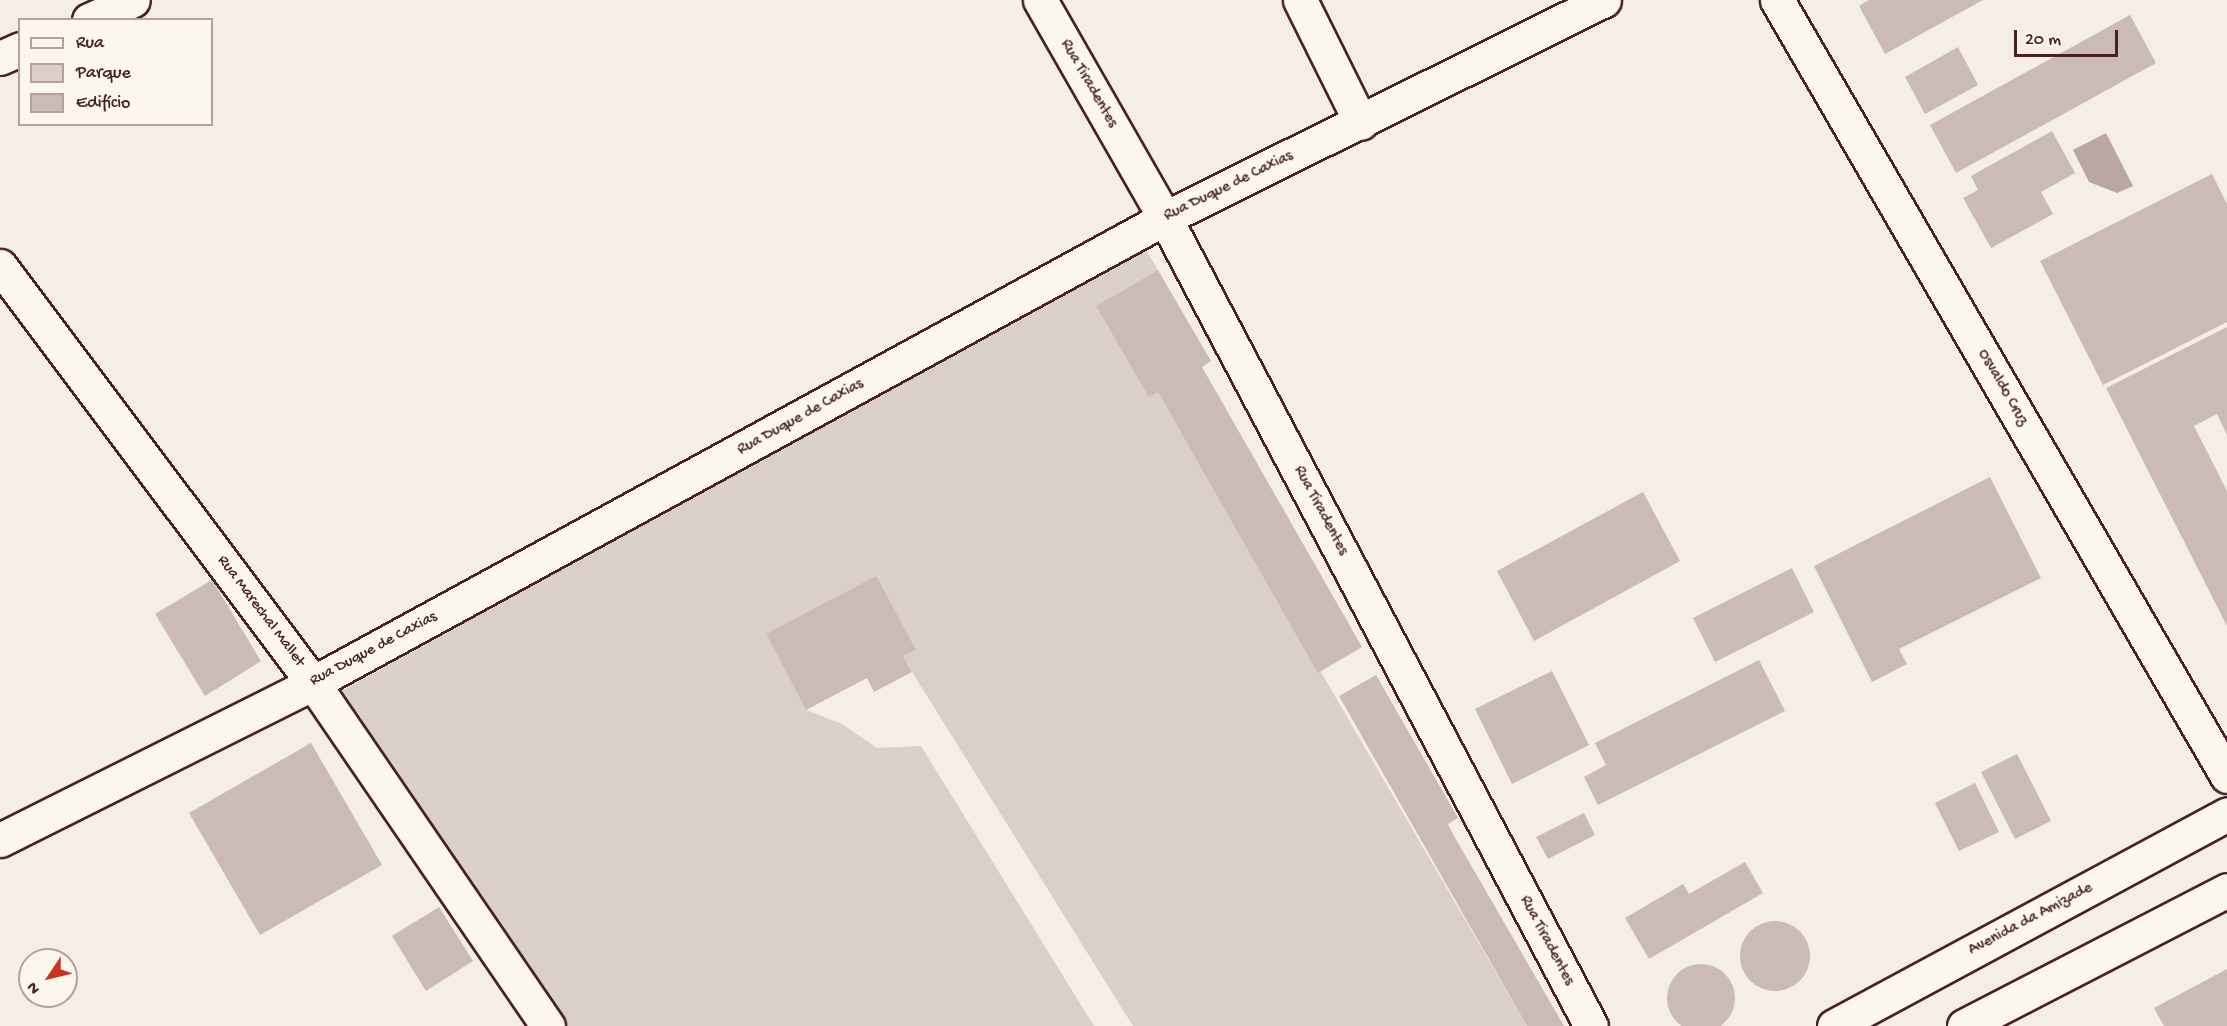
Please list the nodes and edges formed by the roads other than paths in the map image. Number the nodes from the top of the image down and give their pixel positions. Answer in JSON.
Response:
{"nodes":[{"id":1,"x":134,"y":0,"type":"edge"},
{"id":2,"x":1040,"y":0,"type":"edge"},
{"id":3,"x":1300,"y":0,"type":"edge"},
{"id":4,"x":1604,"y":0,"type":"edge"},
{"id":5,"x":1777,"y":0,"type":"edge"},
{"id":6,"x":93,"y":18,"type":"edge"},
{"id":7,"x":18,"y":51,"type":"edge"},
{"id":8,"x":0,"y":58,"type":"edge"},
{"id":9,"x":1361,"y":123,"type":"junction"},
{"id":10,"x":1165,"y":218,"type":"junction"},
{"id":11,"x":0,"y":266,"type":"edge"},
{"id":12,"x":314,"y":683,"type":"junction"},
{"id":13,"x":2227,"y":776,"type":"edge"},
{"id":14,"x":2227,"y":814,"type":"edge"},
{"id":15,"x":0,"y":840,"type":"edge"},
{"id":16,"x":2227,"y":890,"type":"edge"},
{"id":17,"x":1840,"y":1025,"type":"edge"},
{"id":18,"x":548,"y":1026,"type":"edge"},
{"id":19,"x":1591,"y":1026,"type":"edge"},
{"id":20,"x":1965,"y":1026,"type":"edge"}],
"edges":[{"from":1,"to":6,"type":"street"},
{"from":2,"to":10,"type":"street","name":"Rua Tiradentes"},
{"from":3,"to":9,"type":"street"},
{"from":4,"to":9,"type":"street","name":"Rua Duque de Caxias"},
{"from":5,"to":13,"type":"street","name":"Osvaldo Cruz"},
{"from":7,"to":8,"type":"street"},
{"from":9,"to":10,"type":"street","name":"Rua Duque de Caxias"},
{"from":10,"to":12,"type":"street","name":"Rua Duque de Caxias"},
{"from":10,"to":19,"type":"street","name":"Rua Tiradentes"},
{"from":11,"to":12,"type":"street","name":"Rua Marechal Mallet"},
{"from":12,"to":15,"type":"street","name":"Rua Duque de Caxias"},
{"from":12,"to":18,"type":"street","name":"Rua Marechal Mallet"},
{"from":14,"to":17,"type":"street","name":"Avenida da Amizade"},
{"from":16,"to":20,"type":"street"}]}
